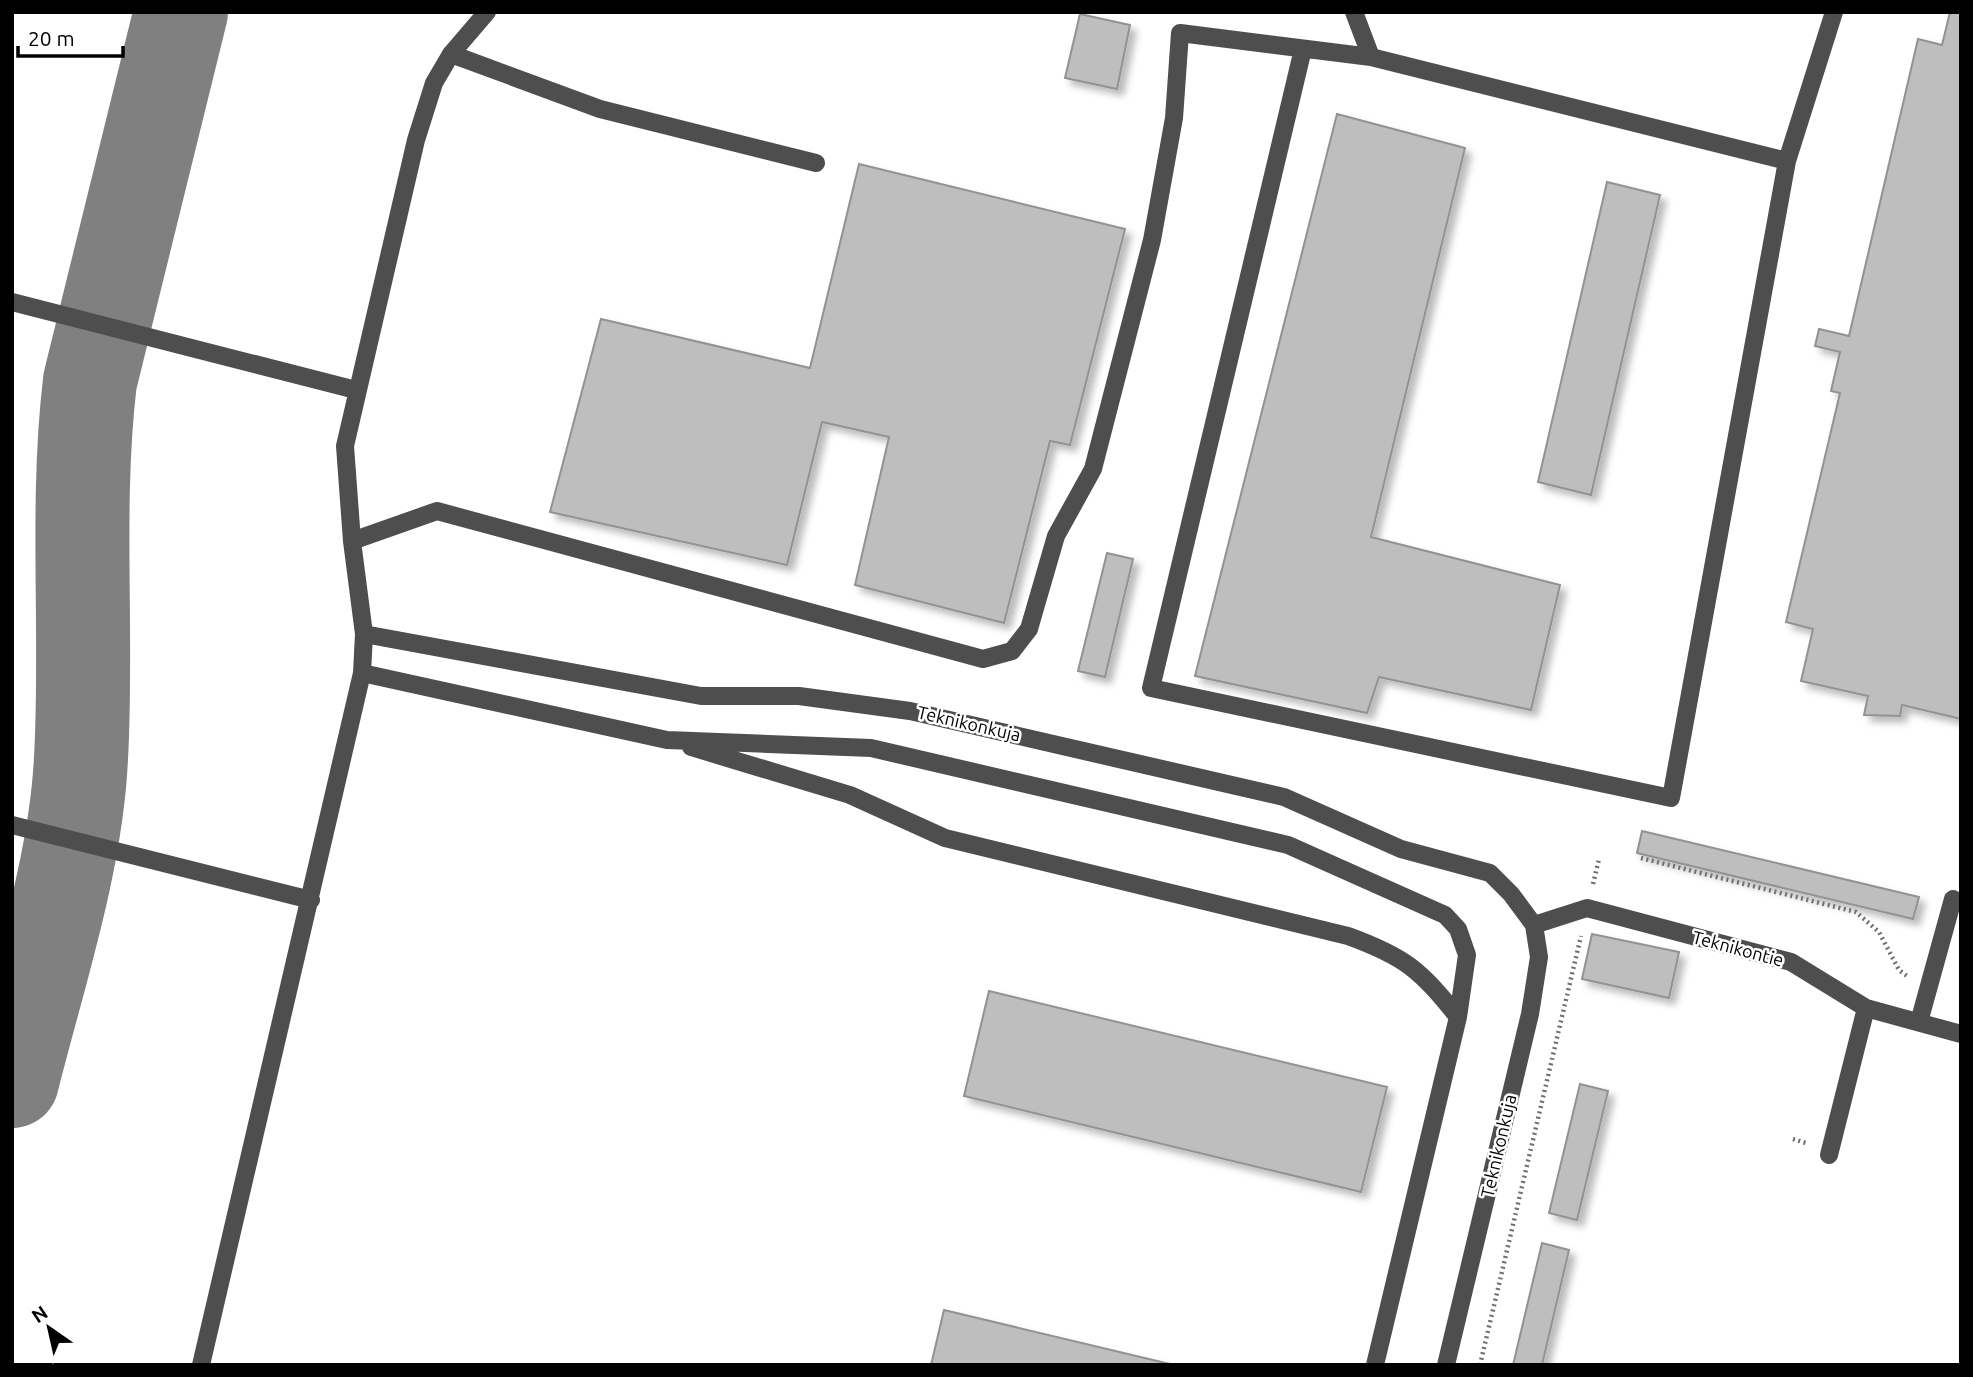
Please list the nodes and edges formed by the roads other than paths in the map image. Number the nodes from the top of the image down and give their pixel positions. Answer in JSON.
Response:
{"nodes":[{"id":1,"x":487,"y":12,"type":"edge"},
{"id":2,"x":1354,"y":12,"type":"edge"},
{"id":3,"x":1834,"y":12,"type":"edge"},
{"id":4,"x":1303,"y":49,"type":"junction"},
{"id":5,"x":451,"y":54,"type":"junction"},
{"id":6,"x":1371,"y":57,"type":"junction"},
{"id":7,"x":1787,"y":161,"type":"junction"},
{"id":8,"x":816,"y":163,"type":"dead end"},
{"id":9,"x":12,"y":302,"type":"edge"},
{"id":10,"x":356,"y":390,"type":"junction"},
{"id":11,"x":352,"y":541,"type":"junction"},
{"id":12,"x":364,"y":634,"type":"junction"},
{"id":13,"x":362,"y":673,"type":"junction"},
{"id":14,"x":667,"y":740,"type":"junction"},
{"id":15,"x":12,"y":825,"type":"edge"},
{"id":16,"x":1953,"y":899,"type":"dead end"},
{"id":17,"x":311,"y":900,"type":"junction"},
{"id":18,"x":1534,"y":925,"type":"junction"},
{"id":19,"x":1867,"y":1008,"type":"junction"},
{"id":20,"x":1458,"y":1017,"type":"junction"},
{"id":21,"x":1919,"y":1022,"type":"junction"},
{"id":22,"x":1961,"y":1034,"type":"edge"},
{"id":23,"x":1829,"y":1155,"type":"dead end"},
{"id":24,"x":201,"y":1365,"type":"edge"},
{"id":25,"x":1375,"y":1365,"type":"edge"},
{"id":26,"x":1446,"y":1365,"type":"edge"}],
"edges":[{"from":1,"to":5,"type":"street"},
{"from":2,"to":6,"type":"street"},
{"from":3,"to":7,"type":"street"},
{"from":4,"to":6,"type":"street"},
{"from":4,"to":7,"type":"street"},
{"from":4,"to":11,"type":"street"},
{"from":5,"to":8,"type":"street"},
{"from":5,"to":10,"type":"street"},
{"from":6,"to":7,"type":"street"},
{"from":9,"to":10,"type":"street"},
{"from":10,"to":11,"type":"street"},
{"from":11,"to":12,"type":"street"},
{"from":12,"to":13,"type":"street"},
{"from":12,"to":18,"type":"street","name":"Teknikonkuja"},
{"from":13,"to":14,"type":"street"},
{"from":13,"to":17,"type":"street"},
{"from":14,"to":20,"type":"street"},
{"from":14,"to":20,"type":"street"},
{"from":15,"to":17,"type":"street"},
{"from":16,"to":21,"type":"street"},
{"from":17,"to":24,"type":"street"},
{"from":18,"to":19,"type":"street","name":"Teknikontie"},
{"from":18,"to":26,"type":"street","name":"Teknikonkuja"},
{"from":19,"to":21,"type":"street","name":"Teknikontie"},
{"from":19,"to":23,"type":"street"},
{"from":20,"to":25,"type":"street"},
{"from":21,"to":22,"type":"street","name":"Teknikontie"}]}
